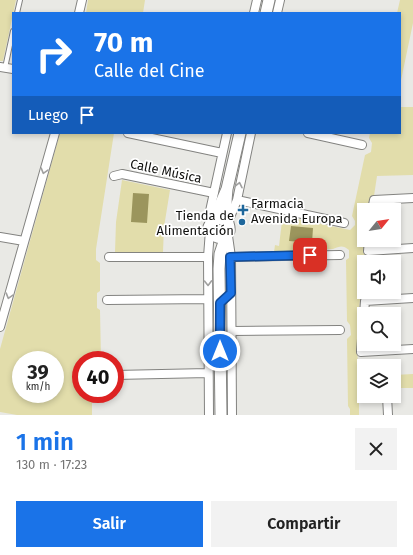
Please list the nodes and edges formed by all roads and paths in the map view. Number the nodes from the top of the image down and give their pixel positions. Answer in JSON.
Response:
{"nodes":[{"id":1,"x":20,"y":0,"type":"edge"},
{"id":2,"x":82,"y":0,"type":"edge"},
{"id":3,"x":257,"y":0,"type":"edge"},
{"id":4,"x":269,"y":0,"type":"edge"},
{"id":5,"x":273,"y":0,"type":"edge"},
{"id":6,"x":280,"y":0,"type":"edge"},
{"id":7,"x":278,"y":11,"type":"edge"},
{"id":8,"x":17,"y":12,"type":"edge"},
{"id":9,"x":79,"y":12,"type":"edge"},
{"id":10,"x":254,"y":12,"type":"edge"},
{"id":11,"x":266,"y":12,"type":"edge"},
{"id":12,"x":12,"y":36,"type":"edge"},
{"id":13,"x":6,"y":68,"type":"edge"},
{"id":14,"x":55,"y":134,"type":"edge"},
{"id":15,"x":133,"y":134,"type":"edge"},
{"id":16,"x":227,"y":134,"type":"edge"},
{"id":17,"x":240,"y":134,"type":"edge"},
{"id":18,"x":251,"y":134,"type":"edge"},
{"id":19,"x":312,"y":134,"type":"edge"},
{"id":20,"x":362,"y":145,"type":"dead end"},
{"id":21,"x":237,"y":150,"type":"junction"},
{"id":22,"x":222,"y":153,"type":"junction"},
{"id":23,"x":244,"y":163,"type":"junction"},
{"id":24,"x":114,"y":176,"type":"dead end"},
{"id":25,"x":227,"y":189,"type":"junction"},
{"id":26,"x":214,"y":193,"type":"junction"},
{"id":27,"x":413,"y":198,"type":"edge"},
{"id":28,"x":236,"y":200,"type":"junction"},
{"id":29,"x":373,"y":203,"type":"edge"},
{"id":30,"x":344,"y":223,"type":"dead end"},
{"id":31,"x":212,"y":227,"type":"junction"},
{"id":32,"x":227,"y":228,"type":"junction"},
{"id":33,"x":0,"y":237,"type":"edge"},
{"id":34,"x":24,"y":241,"type":"junction"},
{"id":35,"x":368,"y":247,"type":"edge"},
{"id":36,"x":413,"y":248,"type":"edge"},
{"id":37,"x":340,"y":255,"type":"dead end"},
{"id":38,"x":109,"y":257,"type":"dead end"},
{"id":39,"x":208,"y":257,"type":"junction"},
{"id":40,"x":230,"y":257,"type":"junction"},
{"id":41,"x":219,"y":269,"type":"junction"},
{"id":42,"x":231,"y":293,"type":"junction"},
{"id":43,"x":413,"y":298,"type":"edge"},
{"id":44,"x":208,"y":299,"type":"junction"},
{"id":45,"x":107,"y":300,"type":"dead end"},
{"id":46,"x":220,"y":303,"type":"junction"},
{"id":47,"x":0,"y":327,"type":"edge"},
{"id":48,"x":220,"y":328,"type":"junction"},
{"id":49,"x":340,"y":330,"type":"dead end"},
{"id":50,"x":232,"y":331,"type":"junction"},
{"id":51,"x":208,"y":337,"type":"junction"},
{"id":52,"x":413,"y":350,"type":"edge"},
{"id":53,"x":220,"y":363,"type":"junction"},
{"id":54,"x":208,"y":373,"type":"junction"},
{"id":55,"x":124,"y":375,"type":"edge"},
{"id":56,"x":231,"y":376,"type":"junction"},
{"id":57,"x":387,"y":403,"type":"edge"},
{"id":58,"x":209,"y":415,"type":"edge"},
{"id":59,"x":221,"y":415,"type":"edge"},
{"id":60,"x":232,"y":415,"type":"edge"},
{"id":61,"x":388,"y":415,"type":"edge"}],
"edges":[{"from":1,"to":8,"type":"lane"},
{"from":2,"to":9,"type":"street"},
{"from":3,"to":10,"type":"street"},
{"from":4,"to":11,"type":"street"},
{"from":5,"to":7,"type":"street"},
{"from":6,"to":7,"type":"street"},
{"from":12,"to":13,"type":"lane"},
{"from":14,"to":34,"type":"street","one_way":true},
{"from":15,"to":22,"type":"street"},
{"from":16,"to":22,"type":"street"},
{"from":17,"to":21,"type":"street"},
{"from":18,"to":23,"type":"street"},
{"from":19,"to":20,"type":"street"},
{"from":21,"to":23,"type":"street"},
{"from":21,"to":25,"type":"street"},
{"from":22,"to":26,"type":"street"},
{"from":28,"to":23,"type":"street","one_way":true},
{"from":24,"to":26,"type":"street","name":"Calle Música"},
{"from":25,"to":31,"type":"street"},
{"from":25,"to":32,"type":"street"},
{"from":26,"to":31,"type":"street"},
{"from":27,"to":29,"type":"street"},
{"from":28,"to":30,"type":"street"},
{"from":28,"to":32,"type":"street"},
{"from":31,"to":32,"type":"street"},
{"from":31,"to":32,"type":"street"},
{"from":31,"to":39,"type":"street"},
{"from":31,"to":41,"type":"street"},
{"from":32,"to":40,"type":"street"},
{"from":32,"to":41,"type":"street"},
{"from":33,"to":34,"type":"street"},
{"from":34,"to":47,"type":"street","one_way":true},
{"from":35,"to":36,"type":"street"},
{"from":37,"to":40,"type":"street"},
{"from":38,"to":39,"type":"street"},
{"from":39,"to":44,"type":"street","one_way":true},
{"from":40,"to":42,"type":"street"},
{"from":41,"to":46,"type":"street"},
{"from":42,"to":46,"type":"street"},
{"from":42,"to":50,"type":"street"},
{"from":43,"to":52,"type":"street"},
{"from":44,"to":45,"type":"street"},
{"from":44,"to":51,"type":"street"},
{"from":46,"to":48,"type":"street"},
{"from":48,"to":51,"type":"street"},
{"from":48,"to":53,"type":"street"},
{"from":49,"to":50,"type":"street"},
{"from":50,"to":56,"type":"street"},
{"from":51,"to":54,"type":"street"},
{"from":53,"to":56,"type":"street"},
{"from":53,"to":59,"type":"street"},
{"from":54,"to":55,"type":"street"},
{"from":54,"to":58,"type":"street"},
{"from":56,"to":60,"type":"street"},
{"from":57,"to":61,"type":"street"}]}
